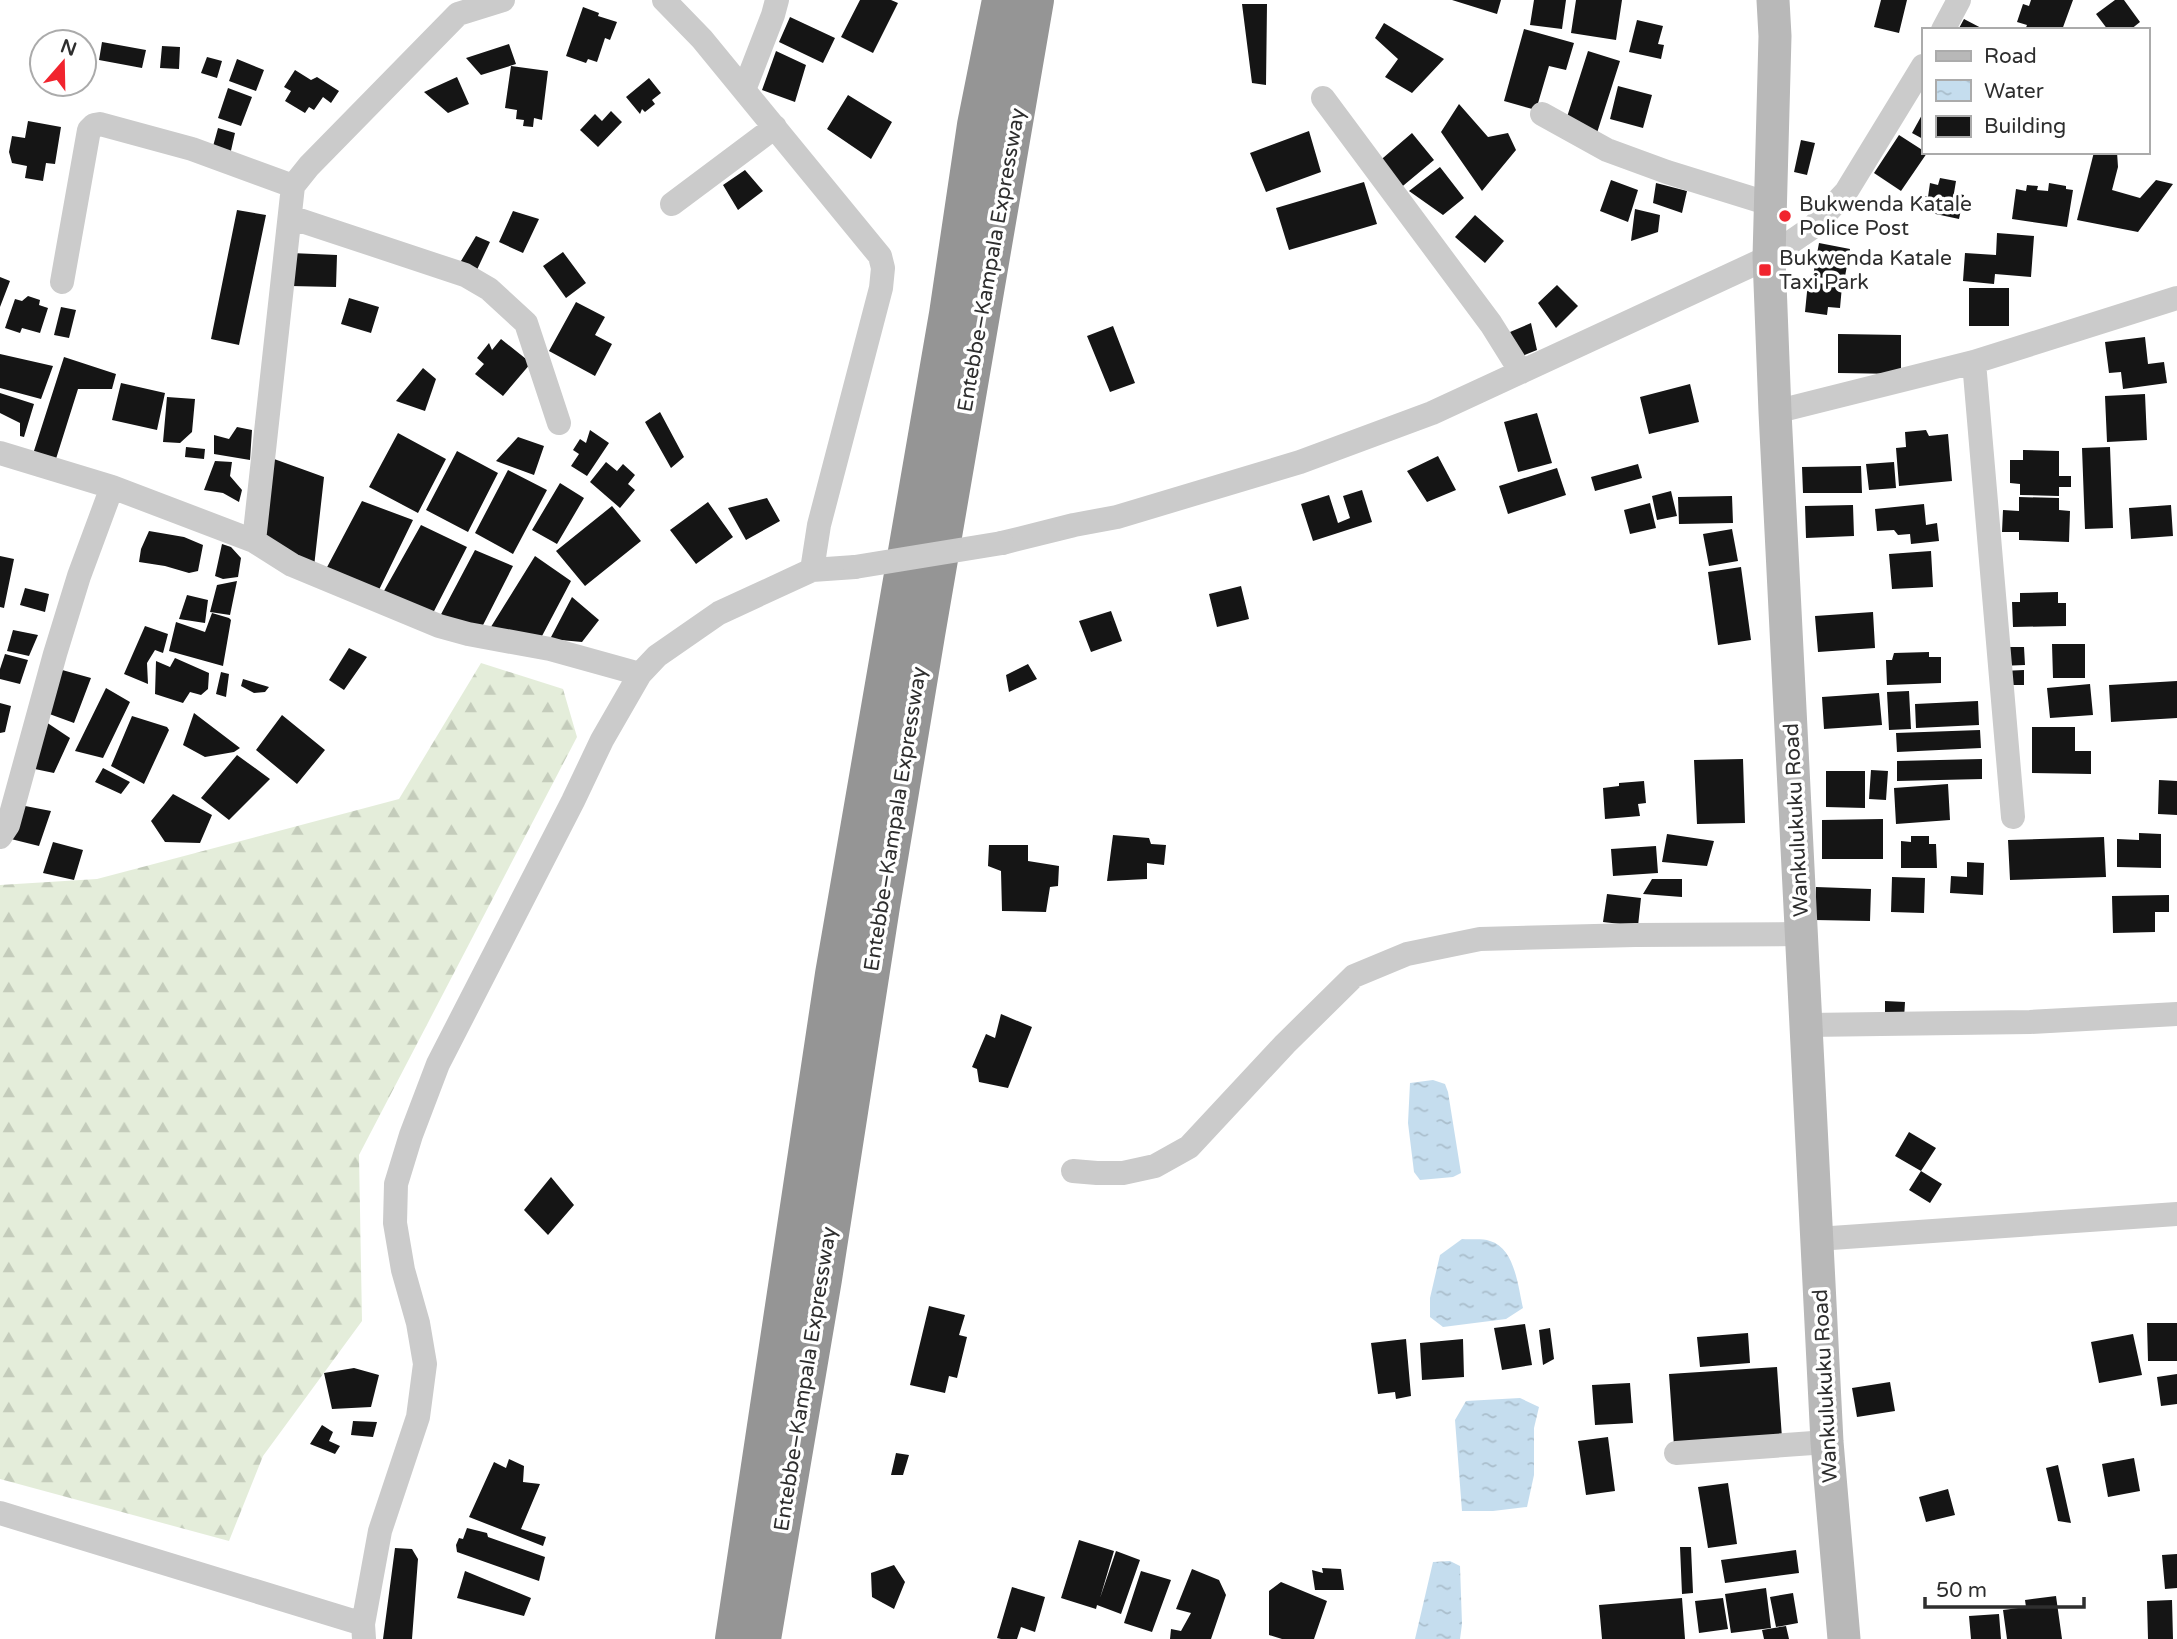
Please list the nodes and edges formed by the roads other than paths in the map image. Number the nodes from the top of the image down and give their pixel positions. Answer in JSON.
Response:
{"nodes":[{"id":1,"x":503,"y":0,"type":"edge"},
{"id":2,"x":664,"y":0,"type":"edge"},
{"id":3,"x":777,"y":0,"type":"edge"},
{"id":4,"x":1001,"y":0,"type":"edge"},
{"id":5,"x":1035,"y":0,"type":"edge"},
{"id":6,"x":1773,"y":0,"type":"edge"},
{"id":7,"x":1959,"y":0,"type":"edge"},
{"id":8,"x":452,"y":7,"type":"edge"},
{"id":9,"x":1944,"y":28,"type":"edge"},
{"id":10,"x":1922,"y":68,"type":"edge"},
{"id":11,"x":744,"y":90,"type":"junction"},
{"id":12,"x":1323,"y":98,"type":"dead end"},
{"id":13,"x":1542,"y":114,"type":"dead end"},
{"id":14,"x":775,"y":127,"type":"junction"},
{"id":15,"x":293,"y":186,"type":"junction"},
{"id":16,"x":672,"y":204,"type":"dead end"},
{"id":17,"x":1770,"y":204,"type":"junction"},
{"id":18,"x":290,"y":217,"type":"junction"},
{"id":19,"x":1769,"y":257,"type":"junction"},
{"id":20,"x":62,"y":282,"type":"dead end"},
{"id":21,"x":2177,"y":298,"type":"edge"},
{"id":22,"x":1975,"y":362,"type":"junction"},
{"id":23,"x":1521,"y":372,"type":"junction"},
{"id":24,"x":1775,"y":412,"type":"junction"},
{"id":25,"x":559,"y":423,"type":"dead end"},
{"id":26,"x":0,"y":453,"type":"edge"},
{"id":27,"x":112,"y":487,"type":"junction"},
{"id":28,"x":254,"y":541,"type":"junction"},
{"id":29,"x":813,"y":570,"type":"junction"},
{"id":30,"x":640,"y":674,"type":"junction"},
{"id":31,"x":2013,"y":817,"type":"dead end"},
{"id":32,"x":0,"y":837,"type":"edge"},
{"id":33,"x":1802,"y":934,"type":"junction"},
{"id":34,"x":2177,"y":1014,"type":"edge"},
{"id":35,"x":1807,"y":1025,"type":"junction"},
{"id":36,"x":1073,"y":1171,"type":"dead end"},
{"id":37,"x":2177,"y":1214,"type":"edge"},
{"id":38,"x":1817,"y":1239,"type":"junction"},
{"id":39,"x":1828,"y":1442,"type":"junction"},
{"id":40,"x":1676,"y":1453,"type":"dead end"},
{"id":41,"x":0,"y":1513,"type":"edge"},
{"id":42,"x":363,"y":1631,"type":"edge"},
{"id":43,"x":734,"y":1639,"type":"edge"},
{"id":44,"x":762,"y":1639,"type":"edge"},
{"id":45,"x":1844,"y":1639,"type":"edge"}],
"edges":[{"from":1,"to":8,"type":"street"},
{"from":2,"to":11,"type":"street"},
{"from":3,"to":11,"type":"street"},
{"from":4,"to":43,"type":"highway","name":"Entebbe–Kampala Expressway"},
{"from":5,"to":44,"type":"highway","name":"Entebbe–Kampala Expressway"},
{"from":6,"to":17,"type":"main road","name":"Wankulukuku Road"},
{"from":7,"to":9,"type":"street"},
{"from":8,"to":15,"type":"street"},
{"from":10,"to":19,"type":"street"},
{"from":11,"to":14,"type":"street"},
{"from":12,"to":23,"type":"street"},
{"from":13,"to":17,"type":"street"},
{"from":14,"to":16,"type":"street"},
{"from":14,"to":29,"type":"street"},
{"from":15,"to":18,"type":"street"},
{"from":15,"to":20,"type":"street"},
{"from":17,"to":19,"type":"main road","name":"Wankulukuku Road"},
{"from":18,"to":25,"type":"street"},
{"from":18,"to":28,"type":"street"},
{"from":19,"to":23,"type":"street"},
{"from":19,"to":24,"type":"main road","name":"Wankulukuku Road"},
{"from":21,"to":22,"type":"street"},
{"from":22,"to":24,"type":"street"},
{"from":22,"to":31,"type":"street"},
{"from":23,"to":29,"type":"street","bridge":true},
{"from":24,"to":33,"type":"main road","name":"Wankulukuku Road"},
{"from":26,"to":27,"type":"street"},
{"from":27,"to":28,"type":"street"},
{"from":27,"to":32,"type":"street"},
{"from":28,"to":30,"type":"street"},
{"from":29,"to":30,"type":"street"},
{"from":30,"to":42,"type":"street"},
{"from":33,"to":35,"type":"main road","name":"Wankulukuku Road"},
{"from":33,"to":36,"type":"street"},
{"from":34,"to":35,"type":"street"},
{"from":35,"to":38,"type":"main road","name":"Wankulukuku Road"},
{"from":37,"to":38,"type":"street"},
{"from":38,"to":39,"type":"main road","name":"Wankulukuku Road"},
{"from":39,"to":40,"type":"street"},
{"from":39,"to":45,"type":"main road","name":"Wankulukuku Road"},
{"from":41,"to":42,"type":"street"}]}
